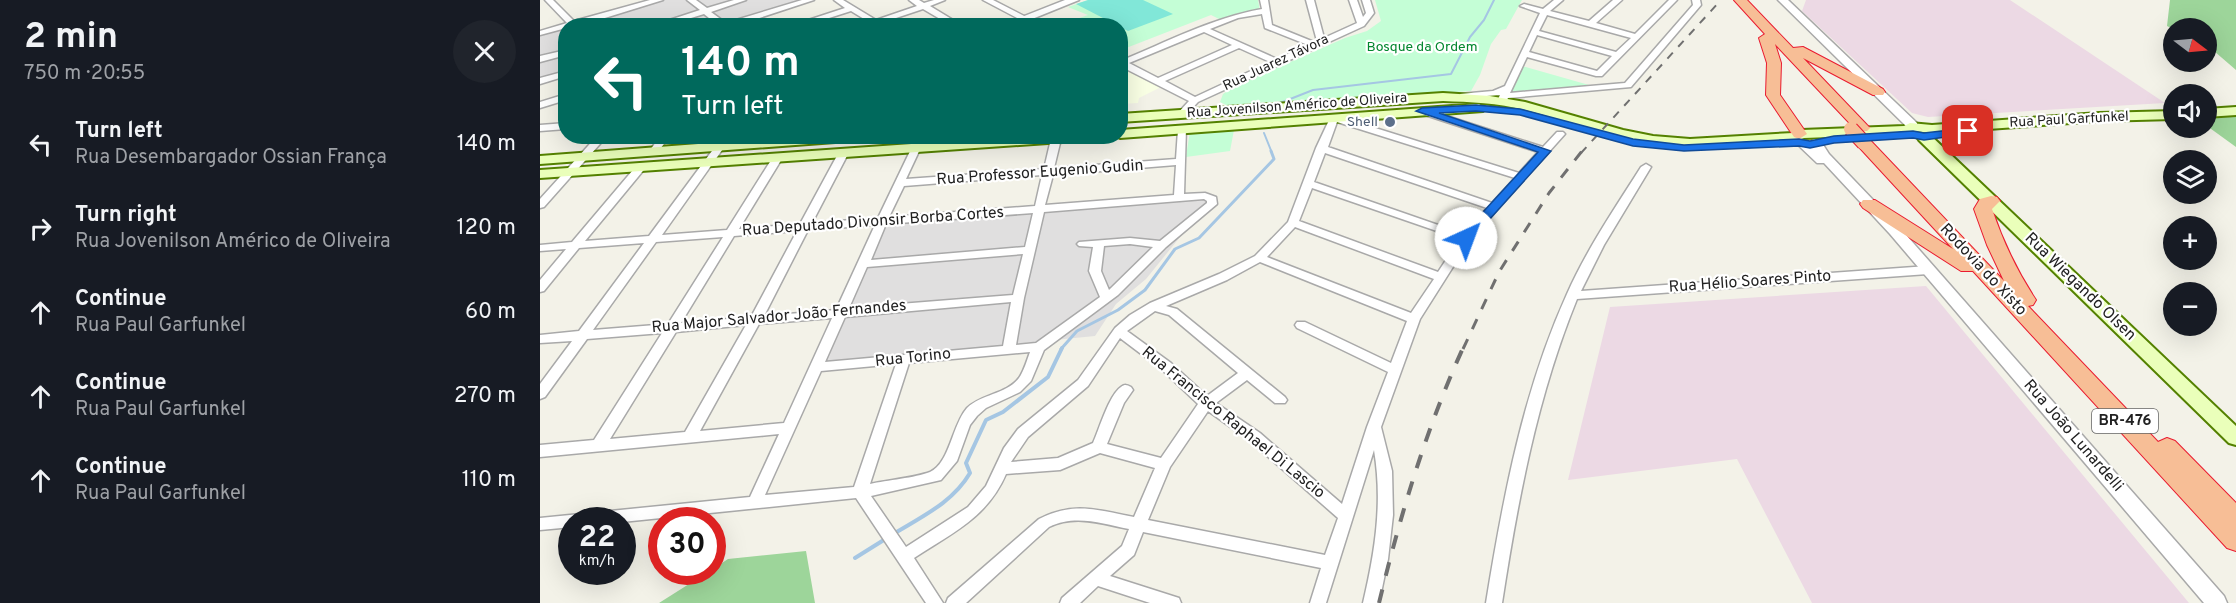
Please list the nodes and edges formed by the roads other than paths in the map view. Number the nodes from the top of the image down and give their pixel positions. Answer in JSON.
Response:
{"nodes":[{"id":1,"x":549,"y":0,"type":"edge"},
{"id":2,"x":620,"y":0,"type":"edge"},
{"id":3,"x":659,"y":0,"type":"edge"},
{"id":4,"x":691,"y":0,"type":"edge"},
{"id":5,"x":742,"y":0,"type":"edge"},
{"id":6,"x":810,"y":0,"type":"edge"},
{"id":7,"x":838,"y":0,"type":"edge"},
{"id":8,"x":913,"y":0,"type":"edge"},
{"id":9,"x":941,"y":0,"type":"edge"},
{"id":10,"x":987,"y":0,"type":"edge"},
{"id":11,"x":1264,"y":0,"type":"edge"},
{"id":12,"x":1310,"y":0,"type":"edge"},
{"id":13,"x":1353,"y":0,"type":"edge"},
{"id":14,"x":1366,"y":0,"type":"edge"},
{"id":15,"x":1559,"y":0,"type":"edge"},
{"id":16,"x":1618,"y":0,"type":"edge"},
{"id":17,"x":1673,"y":0,"type":"edge"},
{"id":18,"x":1696,"y":0,"type":"edge"},
{"id":19,"x":1730,"y":0,"type":"edge"},
{"id":20,"x":1740,"y":0,"type":"edge"},
{"id":21,"x":1783,"y":0,"type":"edge"},
{"id":22,"x":1067,"y":1,"type":"edge"},
{"id":23,"x":924,"y":6,"type":"junction"},
{"id":24,"x":1524,"y":6,"type":"dead end"},
{"id":25,"x":630,"y":8,"type":"junction"},
{"id":26,"x":852,"y":8,"type":"junction"},
{"id":27,"x":705,"y":11,"type":"junction"},
{"id":28,"x":1266,"y":11,"type":"junction"},
{"id":29,"x":1544,"y":12,"type":"junction"},
{"id":30,"x":568,"y":18,"type":"edge"},
{"id":31,"x":595,"y":18,"type":"edge"},
{"id":32,"x":682,"y":18,"type":"edge"},
{"id":33,"x":715,"y":18,"type":"edge"},
{"id":34,"x":749,"y":18,"type":"edge"},
{"id":35,"x":820,"y":18,"type":"edge"},
{"id":36,"x":868,"y":18,"type":"edge"},
{"id":37,"x":893,"y":18,"type":"edge"},
{"id":38,"x":945,"y":18,"type":"edge"},
{"id":39,"x":1024,"y":18,"type":"joint"},
{"id":40,"x":1361,"y":24,"type":"junction"},
{"id":41,"x":1591,"y":24,"type":"junction"},
{"id":42,"x":558,"y":28,"type":"edge"},
{"id":43,"x":1203,"y":29,"type":"junction"},
{"id":44,"x":1534,"y":32,"type":"junction"},
{"id":45,"x":1765,"y":32,"type":"junction"},
{"id":46,"x":540,"y":33,"type":"edge"},
{"id":47,"x":1637,"y":37,"type":"junction"},
{"id":48,"x":1317,"y":43,"type":"junction"},
{"id":49,"x":1239,"y":45,"type":"junction"},
{"id":50,"x":1524,"y":53,"type":"junction"},
{"id":51,"x":558,"y":54,"type":"edge"},
{"id":52,"x":1618,"y":55,"type":"junction"},
{"id":53,"x":540,"y":59,"type":"edge"},
{"id":54,"x":1128,"y":60,"type":"edge"},
{"id":55,"x":1845,"y":60,"type":"junction"},
{"id":56,"x":1276,"y":62,"type":"junction"},
{"id":57,"x":1817,"y":62,"type":"junction"},
{"id":58,"x":1128,"y":66,"type":"edge"},
{"id":59,"x":558,"y":75,"type":"edge"},
{"id":60,"x":540,"y":81,"type":"edge"},
{"id":61,"x":1158,"y":81,"type":"junction"},
{"id":62,"x":1878,"y":92,"type":"junction"},
{"id":63,"x":1443,"y":96,"type":"joint"},
{"id":64,"x":558,"y":99,"type":"edge"},
{"id":65,"x":1401,"y":99,"type":"junction"},
{"id":66,"x":1501,"y":99,"type":"junction"},
{"id":67,"x":1195,"y":100,"type":"junction"},
{"id":68,"x":540,"y":105,"type":"edge"},
{"id":69,"x":1305,"y":107,"type":"junction"},
{"id":70,"x":1422,"y":111,"type":"junction"},
{"id":71,"x":2236,"y":111,"type":"edge"},
{"id":72,"x":2217,"y":112,"type":"edge"},
{"id":73,"x":1404,"y":113,"type":"junction"},
{"id":74,"x":1182,"y":114,"type":"junction"},
{"id":75,"x":2163,"y":116,"type":"edge"},
{"id":76,"x":1128,"y":117,"type":"edge"},
{"id":77,"x":1334,"y":118,"type":"junction"},
{"id":78,"x":1301,"y":121,"type":"junction"},
{"id":79,"x":558,"y":127,"type":"edge"},
{"id":80,"x":540,"y":128,"type":"edge"},
{"id":81,"x":1183,"y":130,"type":"junction"},
{"id":82,"x":1919,"y":132,"type":"junction"},
{"id":83,"x":1128,"y":133,"type":"edge"},
{"id":84,"x":1560,"y":134,"type":"dead end"},
{"id":85,"x":1804,"y":139,"type":"junction"},
{"id":86,"x":596,"y":144,"type":"edge"},
{"id":87,"x":660,"y":144,"type":"edge"},
{"id":88,"x":710,"y":144,"type":"edge"},
{"id":89,"x":723,"y":144,"type":"edge"},
{"id":90,"x":903,"y":144,"type":"edge"},
{"id":91,"x":917,"y":144,"type":"edge"},
{"id":92,"x":1055,"y":144,"type":"edge"},
{"id":93,"x":1321,"y":148,"type":"junction"},
{"id":94,"x":1545,"y":151,"type":"junction"},
{"id":95,"x":654,"y":152,"type":"junction"},
{"id":96,"x":844,"y":152,"type":"junction"},
{"id":97,"x":586,"y":156,"type":"junction"},
{"id":98,"x":778,"y":157,"type":"junction"},
{"id":99,"x":540,"y":160,"type":"edge"},
{"id":100,"x":710,"y":161,"type":"junction"},
{"id":101,"x":1181,"y":162,"type":"junction"},
{"id":102,"x":642,"y":166,"type":"junction"},
{"id":103,"x":1646,"y":167,"type":"dead end"},
{"id":104,"x":572,"y":171,"type":"junction"},
{"id":105,"x":1048,"y":172,"type":"junction"},
{"id":106,"x":540,"y":174,"type":"edge"},
{"id":107,"x":1522,"y":177,"type":"junction"},
{"id":108,"x":899,"y":183,"type":"junction"},
{"id":109,"x":1309,"y":184,"type":"junction"},
{"id":110,"x":1179,"y":198,"type":"junction"},
{"id":111,"x":1991,"y":201,"type":"junction"},
{"id":112,"x":1866,"y":204,"type":"junction"},
{"id":113,"x":540,"y":205,"type":"edge"},
{"id":114,"x":1495,"y":207,"type":"junction"},
{"id":115,"x":1040,"y":209,"type":"junction"},
{"id":116,"x":883,"y":221,"type":"junction"},
{"id":117,"x":1293,"y":223,"type":"junction"},
{"id":118,"x":803,"y":227,"type":"junction"},
{"id":119,"x":732,"y":232,"type":"junction"},
{"id":120,"x":1466,"y":238,"type":"junction"},
{"id":121,"x":653,"y":239,"type":"junction"},
{"id":122,"x":1099,"y":243,"type":"junction"},
{"id":123,"x":1083,"y":244,"type":"dead end"},
{"id":124,"x":576,"y":245,"type":"junction"},
{"id":125,"x":1162,"y":245,"type":"junction"},
{"id":126,"x":540,"y":248,"type":"edge"},
{"id":127,"x":1031,"y":250,"type":"junction"},
{"id":128,"x":1259,"y":258,"type":"junction"},
{"id":129,"x":863,"y":264,"type":"junction"},
{"id":130,"x":1928,"y":270,"type":"junction"},
{"id":131,"x":1441,"y":277,"type":"junction"},
{"id":132,"x":540,"y":288,"type":"edge"},
{"id":133,"x":1572,"y":295,"type":"junction"},
{"id":134,"x":1106,"y":297,"type":"junction"},
{"id":135,"x":1018,"y":298,"type":"junction"},
{"id":136,"x":2020,"y":301,"type":"junction"},
{"id":137,"x":1154,"y":306,"type":"junction"},
{"id":138,"x":841,"y":312,"type":"junction"},
{"id":139,"x":756,"y":319,"type":"junction"},
{"id":140,"x":1414,"y":319,"type":"junction"},
{"id":141,"x":1301,"y":325,"type":"dead end"},
{"id":142,"x":671,"y":326,"type":"junction"},
{"id":143,"x":1119,"y":332,"type":"junction"},
{"id":144,"x":583,"y":335,"type":"junction"},
{"id":145,"x":540,"y":339,"type":"edge"},
{"id":146,"x":1039,"y":347,"type":"junction"},
{"id":147,"x":1010,"y":348,"type":"junction"},
{"id":148,"x":904,"y":359,"type":"junction"},
{"id":149,"x":817,"y":368,"type":"junction"},
{"id":150,"x":1394,"y":370,"type":"junction"},
{"id":151,"x":1247,"y":373,"type":"junction"},
{"id":152,"x":1126,"y":390,"type":"dead end"},
{"id":153,"x":541,"y":391,"type":"edge"},
{"id":154,"x":1280,"y":400,"type":"dead end"},
{"id":155,"x":1206,"y":403,"type":"junction"},
{"id":156,"x":787,"y":428,"type":"junction"},
{"id":157,"x":1374,"y":428,"type":"junction"},
{"id":158,"x":689,"y":437,"type":"junction"},
{"id":159,"x":2236,"y":438,"type":"edge"},
{"id":160,"x":598,"y":445,"type":"junction"},
{"id":161,"x":1099,"y":447,"type":"junction"},
{"id":162,"x":540,"y":451,"type":"edge"},
{"id":163,"x":1164,"y":465,"type":"junction"},
{"id":164,"x":1002,"y":469,"type":"junction"},
{"id":165,"x":860,"y":492,"type":"junction"},
{"id":166,"x":755,"y":502,"type":"junction"},
{"id":167,"x":636,"y":514,"type":"edge"},
{"id":168,"x":1346,"y":516,"type":"junction"},
{"id":169,"x":2236,"y":519,"type":"edge"},
{"id":170,"x":558,"y":522,"type":"edge"},
{"id":171,"x":540,"y":524,"type":"edge"},
{"id":172,"x":1139,"y":525,"type":"junction"},
{"id":173,"x":2236,"y":540,"type":"edge"},
{"id":174,"x":904,"y":556,"type":"junction"},
{"id":175,"x":1332,"y":563,"type":"junction"},
{"id":176,"x":1098,"y":579,"type":"junction"},
{"id":177,"x":1144,"y":599,"type":"edge"},
{"id":178,"x":935,"y":603,"type":"edge"},
{"id":179,"x":954,"y":603,"type":"edge"},
{"id":180,"x":1068,"y":603,"type":"edge"},
{"id":181,"x":1173,"y":603,"type":"edge"},
{"id":182,"x":1318,"y":603,"type":"edge"},
{"id":183,"x":1371,"y":603,"type":"edge"},
{"id":184,"x":1494,"y":603,"type":"edge"},
{"id":185,"x":2217,"y":603,"type":"edge"}],
"edges":[{"from":1,"to":30,"type":"street"},
{"from":2,"to":25,"type":"street"},
{"from":3,"to":25,"type":"street"},
{"from":4,"to":27,"type":"street"},
{"from":5,"to":27,"type":"street"},
{"from":6,"to":34,"type":"street"},
{"from":7,"to":26,"type":"street"},
{"from":8,"to":23,"type":"street"},
{"from":9,"to":23,"type":"street"},
{"from":10,"to":39,"type":"street"},
{"from":11,"to":28,"type":"street"},
{"from":12,"to":48,"type":"street"},
{"from":13,"to":40,"type":"street"},
{"from":14,"to":40,"type":"street","name":"Rua Juarez Távora"},
{"from":15,"to":29,"type":"street"},
{"from":16,"to":41,"type":"street"},
{"from":17,"to":47,"type":"street"},
{"from":18,"to":66,"type":"street"},
{"from":19,"to":45,"type":"highway","name":"Rodovia do Xisto","number":"BR-476"},
{"from":20,"to":45,"type":"highway","name":"Rodovia do Xisto","number":"BR-476"},
{"from":21,"to":55,"type":"street","name":"Rua Wiegando Olsen"},
{"from":22,"to":39,"type":"street"},
{"from":23,"to":37,"type":"street"},
{"from":23,"to":38,"type":"street"},
{"from":24,"to":29,"type":"street"},
{"from":25,"to":31,"type":"street"},
{"from":26,"to":35,"type":"street"},
{"from":26,"to":36,"type":"street"},
{"from":27,"to":32,"type":"street"},
{"from":27,"to":33,"type":"street"},
{"from":28,"to":43,"type":"street"},
{"from":28,"to":48,"type":"street"},
{"from":29,"to":41,"type":"street"},
{"from":29,"to":44,"type":"street"},
{"from":40,"to":48,"type":"street","name":"Rua Juarez Távora"},
{"from":41,"to":47,"type":"street"},
{"from":42,"to":46,"type":"street"},
{"from":43,"to":49,"type":"street"},
{"from":43,"to":54,"type":"street"},
{"from":44,"to":50,"type":"street"},
{"from":44,"to":52,"type":"street"},
{"from":45,"to":57,"type":"highway"},
{"from":45,"to":85,"type":"highway"},
{"from":45,"to":136,"type":"highway","name":"Rodovia do Xisto","number":"BR-476"},
{"from":47,"to":52,"type":"street"},
{"from":48,"to":56,"type":"street","name":"Rua Juarez Távora"},
{"from":49,"to":56,"type":"street"},
{"from":49,"to":61,"type":"street"},
{"from":50,"to":52,"type":"street"},
{"from":50,"to":66,"type":"street"},
{"from":51,"to":53,"type":"street"},
{"from":55,"to":57,"type":"highway"},
{"from":55,"to":62,"type":"street","name":"Rua Wiegando Olsen"},
{"from":56,"to":67,"type":"street","name":"Rua Juarez Távora"},
{"from":57,"to":62,"type":"highway"},
{"from":58,"to":61,"type":"street"},
{"from":59,"to":60,"type":"street"},
{"from":61,"to":67,"type":"street"},
{"from":62,"to":82,"type":"street","name":"Rua Wiegando Olsen"},
{"from":63,"to":65,"type":"main road","name":"Rua Jovenilson Américo de Oliveira"},
{"from":63,"to":66,"type":"main road","name":"Rua Paul Garfunkel"},
{"from":64,"to":68,"type":"street"},
{"from":65,"to":69,"type":"main road","name":"Rua Jovenilson Américo de Oliveira"},
{"from":65,"to":73,"type":"main road"},
{"from":66,"to":70,"type":"main road","name":"Rua Jovenilson Américo de Oliveira"},
{"from":66,"to":85,"type":"main road","name":"Rua Paul Garfunkel"},
{"from":67,"to":74,"type":"street","name":"Rua Juarez Távora"},
{"from":69,"to":74,"type":"main road","name":"Rua Jovenilson Américo de Oliveira"},
{"from":69,"to":78,"type":"main road"},
{"from":70,"to":73,"type":"main road","name":"Rua Jovenilson Américo de Oliveira"},
{"from":70,"to":94,"type":"street"},
{"from":71,"to":72,"type":"main road"},
{"from":73,"to":77,"type":"main road","name":"Rua Jovenilson Américo de Oliveira"},
{"from":74,"to":76,"type":"main road","name":"Rua Jovenilson Américo de Oliveira"},
{"from":75,"to":82,"type":"main road","name":"Rua Paul Garfunkel"},
{"from":77,"to":78,"type":"main road","name":"Rua Jovenilson Américo de Oliveira"},
{"from":77,"to":93,"type":"street"},
{"from":77,"to":107,"type":"street"},
{"from":78,"to":81,"type":"main road","name":"Rua Jovenilson Américo de Oliveira"},
{"from":79,"to":80,"type":"street"},
{"from":81,"to":83,"type":"main road","name":"Rua Jovenilson Américo de Oliveira"},
{"from":81,"to":101,"type":"street"},
{"from":82,"to":85,"type":"main road","name":"Rua Paul Garfunkel"},
{"from":82,"to":111,"type":"main road","name":"Rua Wiegando Olsen"},
{"from":84,"to":94,"type":"street"},
{"from":85,"to":112,"type":"street","name":"Rua João Lunardelli"},
{"from":86,"to":97,"type":"street"},
{"from":87,"to":95,"type":"street"},
{"from":88,"to":95,"type":"main road"},
{"from":89,"to":100,"type":"street"},
{"from":90,"to":96,"type":"main road"},
{"from":91,"to":108,"type":"street"},
{"from":92,"to":105,"type":"street"},
{"from":93,"to":109,"type":"street"},
{"from":93,"to":114,"type":"street"},
{"from":94,"to":107,"type":"street"},
{"from":95,"to":97,"type":"main road"},
{"from":96,"to":98,"type":"main road"},
{"from":96,"to":118,"type":"street"},
{"from":97,"to":99,"type":"main road"},
{"from":97,"to":104,"type":"street"},
{"from":98,"to":100,"type":"main road"},
{"from":98,"to":119,"type":"street"},
{"from":100,"to":102,"type":"main road"},
{"from":100,"to":121,"type":"street"},
{"from":101,"to":105,"type":"street","name":"Rua Professor Eugenio Gudin"},
{"from":101,"to":110,"type":"street"},
{"from":102,"to":104,"type":"main road"},
{"from":102,"to":124,"type":"street"},
{"from":103,"to":133,"type":"street"},
{"from":104,"to":106,"type":"main road"},
{"from":104,"to":113,"type":"street"},
{"from":105,"to":108,"type":"street","name":"Rua Professor Eugenio Gudin"},
{"from":105,"to":115,"type":"street"},
{"from":107,"to":114,"type":"street"},
{"from":108,"to":116,"type":"street"},
{"from":109,"to":117,"type":"street"},
{"from":109,"to":120,"type":"street"},
{"from":110,"to":115,"type":"street","name":"Rua Deputado Divonsir Borba Cortes"},
{"from":110,"to":125,"type":"street","name":"Rua Deputado Divonsir Borba Cortes"},
{"from":111,"to":136,"type":"highway"},
{"from":111,"to":159,"type":"main road","name":"Rua Wiegando Olsen"},
{"from":112,"to":130,"type":"street","name":"Rua João Lunardelli"},
{"from":112,"to":136,"type":"highway"},
{"from":114,"to":120,"type":"street"},
{"from":115,"to":116,"type":"street","name":"Rua Deputado Divonsir Borba Cortes"},
{"from":115,"to":127,"type":"street"},
{"from":116,"to":118,"type":"street","name":"Rua Deputado Divonsir Borba Cortes"},
{"from":116,"to":129,"type":"street"},
{"from":117,"to":128,"type":"street"},
{"from":117,"to":131,"type":"street"},
{"from":118,"to":119,"type":"street","name":"Rua Deputado Divonsir Borba Cortes"},
{"from":118,"to":139,"type":"street"},
{"from":119,"to":121,"type":"street","name":"Rua Deputado Divonsir Borba Cortes"},
{"from":119,"to":142,"type":"street"},
{"from":120,"to":131,"type":"street"},
{"from":121,"to":124,"type":"street","name":"Rua Deputado Divonsir Borba Cortes"},
{"from":121,"to":144,"type":"street"},
{"from":122,"to":123,"type":"street"},
{"from":122,"to":125,"type":"street"},
{"from":122,"to":134,"type":"street"},
{"from":124,"to":126,"type":"street","name":"Rua Deputado Divonsir Borba Cortes"},
{"from":124,"to":132,"type":"street"},
{"from":125,"to":134,"type":"street"},
{"from":127,"to":129,"type":"street"},
{"from":127,"to":135,"type":"street"},
{"from":128,"to":137,"type":"street"},
{"from":128,"to":140,"type":"street"},
{"from":129,"to":138,"type":"street"},
{"from":130,"to":133,"type":"street","name":"Rua Hélio Soares Pinto"},
{"from":130,"to":185,"type":"street","name":"Rua João Lunardelli"},
{"from":131,"to":140,"type":"street"},
{"from":133,"to":184,"type":"street"},
{"from":134,"to":146,"type":"street"},
{"from":135,"to":138,"type":"street","name":"Rua Major Salvador João Fernandes"},
{"from":135,"to":147,"type":"street"},
{"from":136,"to":169,"type":"highway","name":"Rodovia do Xisto","number":"BR-476"},
{"from":136,"to":173,"type":"highway","name":"Rodovia do Xisto","number":"BR-476"},
{"from":137,"to":143,"type":"street"},
{"from":137,"to":151,"type":"street"},
{"from":138,"to":139,"type":"street","name":"Rua Major Salvador João Fernandes"},
{"from":138,"to":149,"type":"street"},
{"from":139,"to":142,"type":"street","name":"Rua Major Salvador João Fernandes"},
{"from":139,"to":158,"type":"street"},
{"from":140,"to":150,"type":"street"},
{"from":141,"to":150,"type":"street"},
{"from":142,"to":144,"type":"street","name":"Rua Major Salvador João Fernandes"},
{"from":142,"to":160,"type":"street"},
{"from":143,"to":155,"type":"street","name":"Rua Francisco Raphael Di Lascio"},
{"from":143,"to":164,"type":"street"},
{"from":144,"to":145,"type":"street","name":"Rua Major Salvador João Fernandes"},
{"from":144,"to":153,"type":"street"},
{"from":146,"to":147,"type":"street","name":"Rua Torino"},
{"from":146,"to":165,"type":"street"},
{"from":147,"to":148,"type":"street","name":"Rua Torino"},
{"from":148,"to":149,"type":"street","name":"Rua Torino"},
{"from":148,"to":165,"type":"street"},
{"from":149,"to":156,"type":"street"},
{"from":150,"to":157,"type":"street"},
{"from":151,"to":154,"type":"street"},
{"from":151,"to":155,"type":"street"},
{"from":152,"to":161,"type":"street"},
{"from":155,"to":163,"type":"street"},
{"from":155,"to":168,"type":"street","name":"Rua Francisco Raphael Di Lascio"},
{"from":156,"to":158,"type":"street"},
{"from":156,"to":166,"type":"street"},
{"from":157,"to":168,"type":"street"},
{"from":157,"to":183,"type":"street"},
{"from":158,"to":160,"type":"street"},
{"from":160,"to":162,"type":"street"},
{"from":161,"to":163,"type":"street"},
{"from":161,"to":164,"type":"street"},
{"from":163,"to":172,"type":"street"},
{"from":164,"to":174,"type":"street"},
{"from":165,"to":166,"type":"street"},
{"from":165,"to":174,"type":"street"},
{"from":166,"to":167,"type":"street"},
{"from":168,"to":175,"type":"street"},
{"from":170,"to":171,"type":"street"},
{"from":172,"to":175,"type":"street"},
{"from":172,"to":176,"type":"street"},
{"from":172,"to":179,"type":"street"},
{"from":174,"to":178,"type":"street"},
{"from":175,"to":182,"type":"street"},
{"from":176,"to":177,"type":"street"},
{"from":176,"to":180,"type":"street"},
{"from":177,"to":181,"type":"street"}]}
